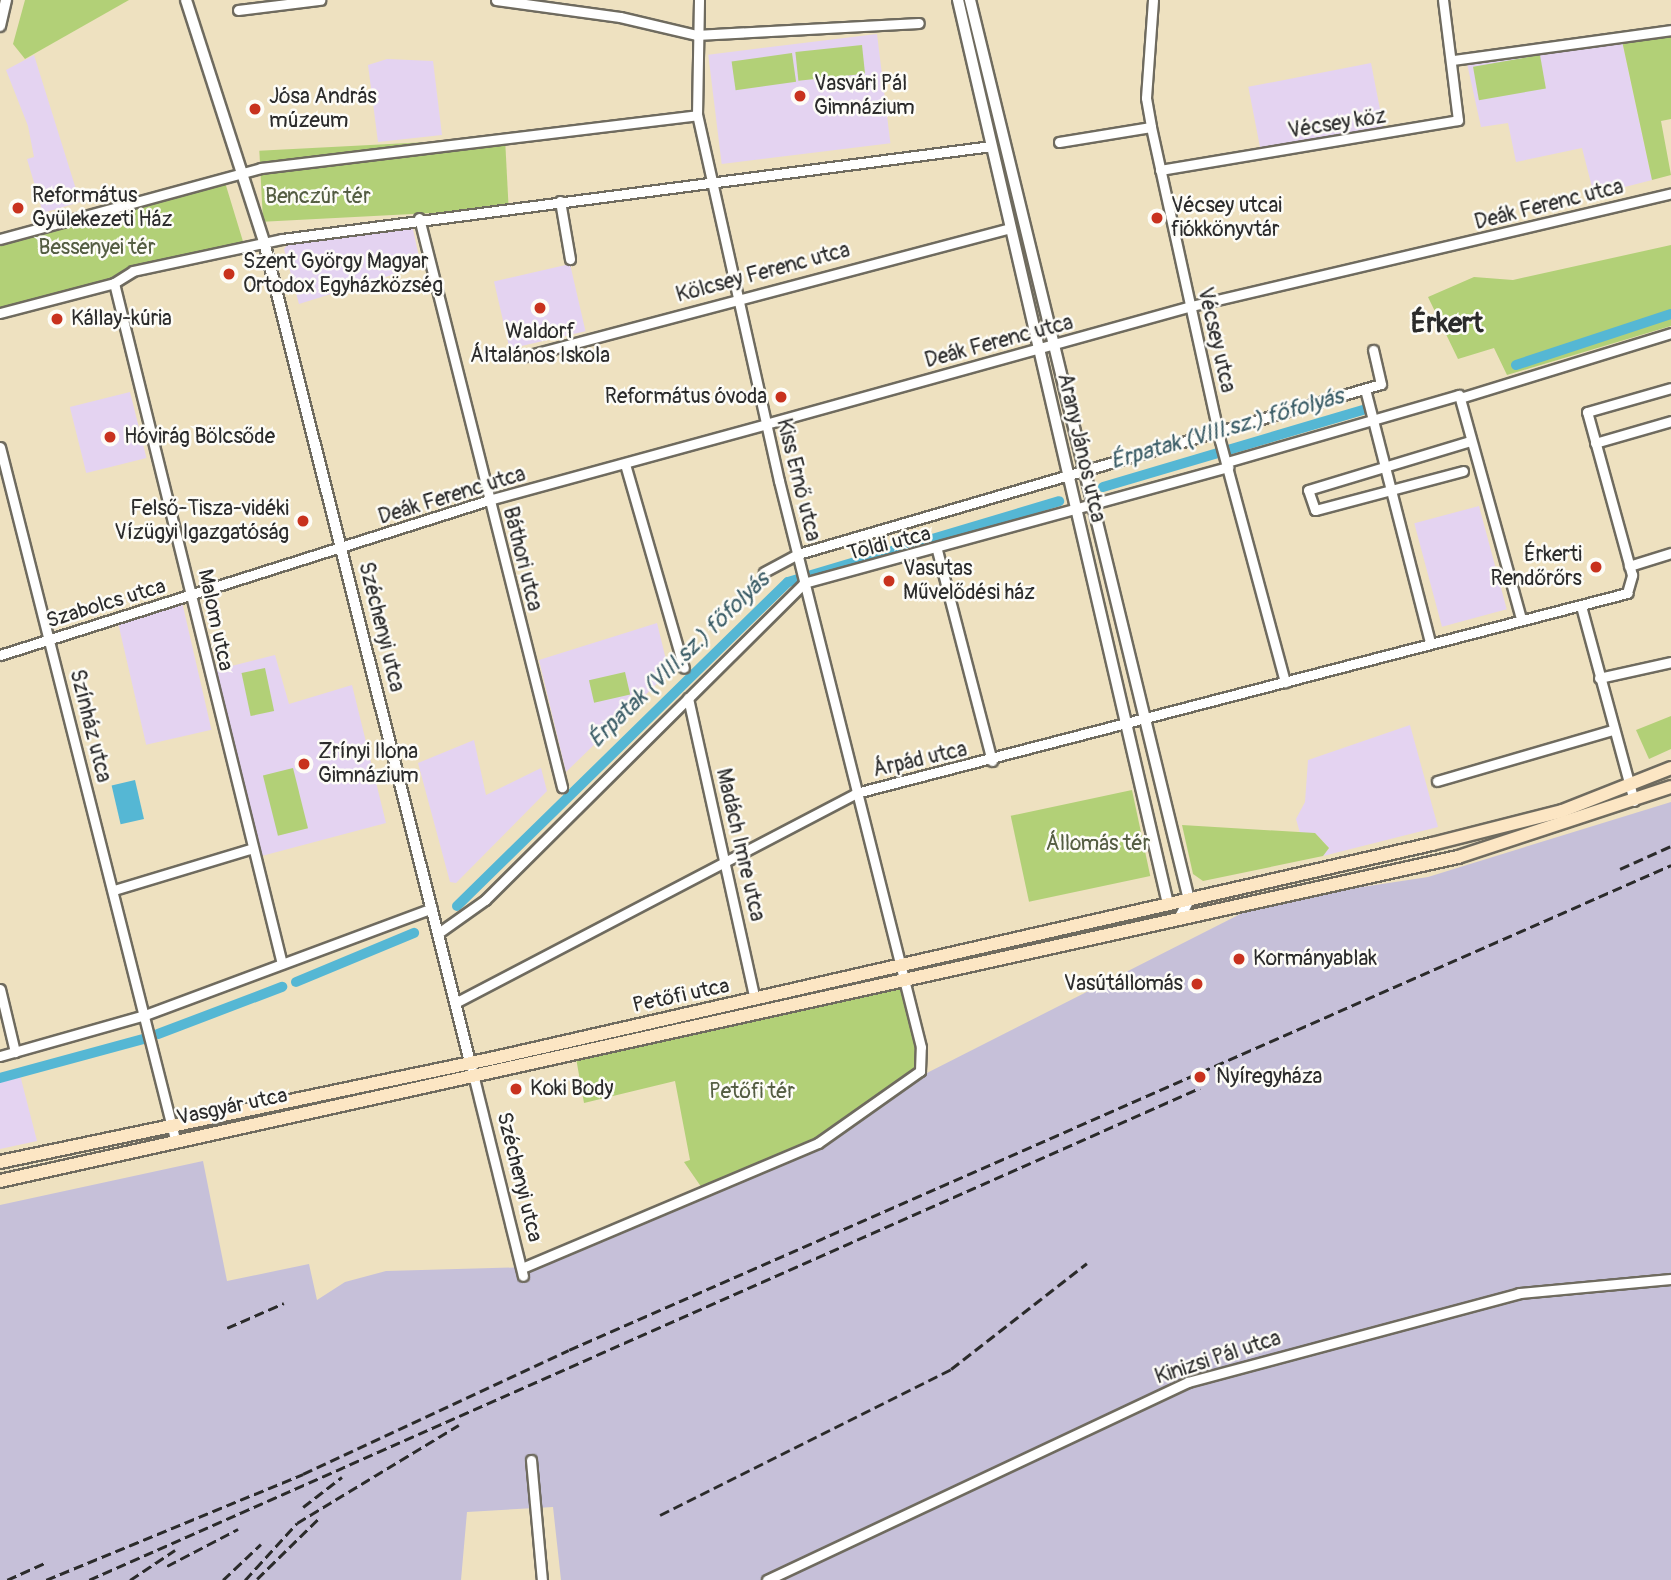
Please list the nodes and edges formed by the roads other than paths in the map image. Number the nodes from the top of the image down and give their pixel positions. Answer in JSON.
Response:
{"nodes":[{"id":1,"x":6,"y":0,"type":"edge"},
{"id":2,"x":186,"y":0,"type":"edge"},
{"id":3,"x":320,"y":0,"type":"edge"},
{"id":4,"x":496,"y":0,"type":"edge"},
{"id":5,"x":699,"y":0,"type":"edge"},
{"id":6,"x":958,"y":0,"type":"edge"},
{"id":7,"x":970,"y":0,"type":"edge"},
{"id":8,"x":1153,"y":0,"type":"edge"},
{"id":9,"x":1443,"y":0,"type":"edge"},
{"id":10,"x":238,"y":10,"type":"dead end"},
{"id":11,"x":919,"y":23,"type":"dead end"},
{"id":12,"x":0,"y":26,"type":"edge"},
{"id":13,"x":1671,"y":30,"type":"edge"},
{"id":14,"x":696,"y":35,"type":"junction"},
{"id":15,"x":1453,"y":60,"type":"junction"},
{"id":16,"x":697,"y":115,"type":"junction"},
{"id":17,"x":1152,"y":127,"type":"junction"},
{"id":18,"x":1059,"y":142,"type":"dead end"},
{"id":19,"x":991,"y":146,"type":"junction"},
{"id":20,"x":1160,"y":170,"type":"junction"},
{"id":21,"x":240,"y":173,"type":"junction"},
{"id":22,"x":714,"y":184,"type":"junction"},
{"id":23,"x":1671,"y":193,"type":"edge"},
{"id":24,"x":560,"y":201,"type":"junction"},
{"id":25,"x":418,"y":218,"type":"junction"},
{"id":26,"x":1010,"y":228,"type":"junction"},
{"id":27,"x":0,"y":239,"type":"edge"},
{"id":28,"x":264,"y":242,"type":"junction"},
{"id":29,"x":570,"y":259,"type":"dead end"},
{"id":30,"x":114,"y":283,"type":"junction"},
{"id":31,"x":736,"y":298,"type":"junction"},
{"id":32,"x":1191,"y":306,"type":"junction"},
{"id":33,"x":0,"y":313,"type":"edge"},
{"id":34,"x":1671,"y":333,"type":"edge"},
{"id":35,"x":1053,"y":346,"type":"junction"},
{"id":36,"x":1038,"y":350,"type":"junction"},
{"id":37,"x":1373,"y":350,"type":"dead end"},
{"id":38,"x":526,"y":356,"type":"dead end"},
{"id":39,"x":1671,"y":387,"type":"edge"},
{"id":40,"x":1365,"y":389,"type":"junction"},
{"id":41,"x":1459,"y":397,"type":"junction"},
{"id":42,"x":1373,"y":416,"type":"junction"},
{"id":43,"x":1671,"y":421,"type":"edge"},
{"id":44,"x":766,"y":424,"type":"junction"},
{"id":45,"x":1220,"y":437,"type":"junction"},
{"id":46,"x":1470,"y":441,"type":"junction"},
{"id":47,"x":1595,"y":443,"type":"junction"},
{"id":48,"x":0,"y":447,"type":"edge"},
{"id":49,"x":1227,"y":461,"type":"junction"},
{"id":50,"x":625,"y":464,"type":"junction"},
{"id":51,"x":1386,"y":465,"type":"junction"},
{"id":52,"x":1085,"y":470,"type":"junction"},
{"id":53,"x":1463,"y":471,"type":"dead end"},
{"id":54,"x":1067,"y":475,"type":"junction"},
{"id":55,"x":1392,"y":490,"type":"junction"},
{"id":56,"x":489,"y":500,"type":"junction"},
{"id":57,"x":1094,"y":507,"type":"junction"},
{"id":58,"x":1076,"y":512,"type":"junction"},
{"id":59,"x":342,"y":549,"type":"junction"},
{"id":60,"x":937,"y":550,"type":"junction"},
{"id":61,"x":1671,"y":553,"type":"edge"},
{"id":62,"x":799,"y":559,"type":"junction"},
{"id":63,"x":1629,"y":566,"type":"junction"},
{"id":64,"x":764,"y":572,"type":"dead end"},
{"id":65,"x":804,"y":580,"type":"junction"},
{"id":66,"x":194,"y":596,"type":"junction"},
{"id":67,"x":1581,"y":606,"type":"junction"},
{"id":68,"x":1521,"y":619,"type":"junction"},
{"id":69,"x":51,"y":640,"type":"junction"},
{"id":70,"x":1430,"y":643,"type":"junction"},
{"id":71,"x":0,"y":656,"type":"edge"},
{"id":72,"x":1671,"y":662,"type":"edge"},
{"id":73,"x":684,"y":668,"type":"dead end"},
{"id":74,"x":1599,"y":678,"type":"junction"},
{"id":75,"x":1285,"y":682,"type":"junction"},
{"id":76,"x":688,"y":698,"type":"junction"},
{"id":77,"x":1143,"y":721,"type":"junction"},
{"id":78,"x":1128,"y":726,"type":"junction"},
{"id":79,"x":1613,"y":730,"type":"junction"},
{"id":80,"x":992,"y":761,"type":"junction"},
{"id":81,"x":1671,"y":768,"type":"edge"},
{"id":82,"x":1437,"y":781,"type":"dead end"},
{"id":83,"x":1628,"y":787,"type":"junction"},
{"id":84,"x":1671,"y":787,"type":"edge"},
{"id":85,"x":562,"y":788,"type":"dead end"},
{"id":86,"x":856,"y":793,"type":"junction"},
{"id":87,"x":1634,"y":801,"type":"junction"},
{"id":88,"x":250,"y":849,"type":"junction"},
{"id":89,"x":727,"y":858,"type":"junction"},
{"id":90,"x":114,"y":890,"type":"junction"},
{"id":91,"x":1189,"y":900,"type":"junction"},
{"id":92,"x":1168,"y":904,"type":"junction"},
{"id":93,"x":432,"y":908,"type":"junction"},
{"id":94,"x":1181,"y":915,"type":"junction"},
{"id":95,"x":438,"y":934,"type":"junction"},
{"id":96,"x":900,"y":963,"type":"junction"},
{"id":97,"x":282,"y":964,"type":"junction"},
{"id":98,"x":904,"y":977,"type":"junction"},
{"id":99,"x":0,"y":989,"type":"edge"},
{"id":100,"x":755,"y":999,"type":"junction"},
{"id":101,"x":455,"y":1003,"type":"junction"},
{"id":102,"x":145,"y":1015,"type":"junction"},
{"id":103,"x":15,"y":1052,"type":"junction"},
{"id":104,"x":0,"y":1056,"type":"edge"},
{"id":105,"x":472,"y":1068,"type":"junction"},
{"id":106,"x":173,"y":1133,"type":"junction"},
{"id":107,"x":0,"y":1162,"type":"edge"},
{"id":108,"x":0,"y":1181,"type":"edge"},
{"id":109,"x":1671,"y":1279,"type":"edge"},
{"id":110,"x":531,"y":1460,"type":"dead end"},
{"id":111,"x":542,"y":1580,"type":"edge"},
{"id":112,"x":767,"y":1580,"type":"edge"}],
"edges":[{"from":1,"to":12,"type":"street"},
{"from":2,"to":21,"type":"street","name":"Széchenyi utca"},
{"from":3,"to":10,"type":"street"},
{"from":4,"to":14,"type":"street"},
{"from":5,"to":14,"type":"street","name":"Kiss Ernő utca"},
{"from":6,"to":19,"type":"street","name":"Arany János utca"},
{"from":7,"to":35,"type":"street","name":"Arany János utca"},
{"from":8,"to":17,"type":"street","name":"Vécsey utca"},
{"from":9,"to":15,"type":"street","name":"Vécsey köz"},
{"from":11,"to":14,"type":"street"},
{"from":13,"to":15,"type":"street"},
{"from":14,"to":16,"type":"street","name":"Kiss Ernő utca"},
{"from":15,"to":20,"type":"street","name":"Vécsey köz"},
{"from":16,"to":21,"type":"street"},
{"from":16,"to":22,"type":"street","name":"Kiss Ernő utca"},
{"from":17,"to":18,"type":"street"},
{"from":17,"to":20,"type":"street","name":"Vécsey utca"},
{"from":19,"to":22,"type":"street"},
{"from":19,"to":26,"type":"street","name":"Arany János utca"},
{"from":20,"to":32,"type":"street","name":"Vécsey utca"},
{"from":21,"to":27,"type":"street"},
{"from":21,"to":28,"type":"street","name":"Széchenyi utca"},
{"from":22,"to":24,"type":"street"},
{"from":22,"to":31,"type":"street","name":"Kiss Ernő utca"},
{"from":23,"to":32,"type":"street","name":"Deák Ferenc utca"},
{"from":24,"to":25,"type":"street"},
{"from":24,"to":29,"type":"street"},
{"from":25,"to":28,"type":"street"},
{"from":25,"to":56,"type":"street","name":"Báthori utca"},
{"from":26,"to":31,"type":"street","name":"Kölcsey Ferenc utca"},
{"from":26,"to":36,"type":"street","name":"Arany János utca"},
{"from":28,"to":30,"type":"street"},
{"from":28,"to":59,"type":"street","name":"Széchenyi utca"},
{"from":30,"to":33,"type":"street"},
{"from":30,"to":66,"type":"street","name":"Malom utca"},
{"from":31,"to":38,"type":"street","name":"Kölcsey Ferenc utca"},
{"from":31,"to":44,"type":"street","name":"Kiss Ernő utca"},
{"from":32,"to":35,"type":"street","name":"Deák Ferenc utca"},
{"from":32,"to":45,"type":"street","name":"Vécsey utca"},
{"from":34,"to":41,"type":"street","name":"Toldi utca"},
{"from":35,"to":36,"type":"street","name":"Deák Ferenc utca"},
{"from":35,"to":52,"type":"street","name":"Arany János utca"},
{"from":36,"to":44,"type":"street","name":"Deák Ferenc utca"},
{"from":36,"to":54,"type":"street","name":"Arany János utca"},
{"from":37,"to":40,"type":"street","name":"Toldi utca"},
{"from":39,"to":47,"type":"street"},
{"from":40,"to":42,"type":"street"},
{"from":40,"to":45,"type":"street","name":"Toldi utca"},
{"from":41,"to":42,"type":"street","name":"Toldi utca"},
{"from":41,"to":46,"type":"street"},
{"from":42,"to":49,"type":"street","name":"Toldi utca"},
{"from":42,"to":51,"type":"street"},
{"from":43,"to":47,"type":"street"},
{"from":44,"to":50,"type":"street","name":"Deák Ferenc utca"},
{"from":44,"to":62,"type":"street","name":"Kiss Ernő utca"},
{"from":45,"to":49,"type":"street","name":"Vécsey utca"},
{"from":45,"to":52,"type":"street","name":"Toldi utca"},
{"from":46,"to":51,"type":"street"},
{"from":46,"to":68,"type":"street"},
{"from":47,"to":63,"type":"street"},
{"from":48,"to":69,"type":"street","name":"Színház utca"},
{"from":49,"to":57,"type":"street","name":"Toldi utca"},
{"from":49,"to":75,"type":"street","name":"Vécsey utca"},
{"from":50,"to":56,"type":"street","name":"Deák Ferenc utca"},
{"from":50,"to":73,"type":"street"},
{"from":51,"to":55,"type":"street"},
{"from":51,"to":55,"type":"street"},
{"from":52,"to":54,"type":"street","name":"Toldi utca"},
{"from":52,"to":57,"type":"street","name":"Arany János utca"},
{"from":53,"to":55,"type":"street"},
{"from":54,"to":58,"type":"street","name":"Arany János utca"},
{"from":54,"to":62,"type":"street","name":"Toldi utca"},
{"from":55,"to":70,"type":"street"},
{"from":56,"to":59,"type":"street","name":"Deák Ferenc utca"},
{"from":56,"to":85,"type":"street","name":"Báthori utca"},
{"from":57,"to":58,"type":"street","name":"Toldi utca"},
{"from":57,"to":77,"type":"street","name":"Arany János utca"},
{"from":58,"to":60,"type":"street","name":"Toldi utca"},
{"from":58,"to":78,"type":"street","name":"Arany János utca"},
{"from":59,"to":66,"type":"street","name":"Szabolcs utca"},
{"from":59,"to":93,"type":"street","name":"Széchenyi utca"},
{"from":60,"to":65,"type":"street","name":"Toldi utca"},
{"from":60,"to":80,"type":"street"},
{"from":61,"to":63,"type":"street"},
{"from":62,"to":64,"type":"street","name":"Toldi utca"},
{"from":62,"to":65,"type":"street","name":"Kiss Ernő utca"},
{"from":63,"to":67,"type":"street","name":"Árpád utca"},
{"from":65,"to":76,"type":"street"},
{"from":65,"to":86,"type":"street","name":"Kiss Ernő utca"},
{"from":66,"to":69,"type":"street","name":"Szabolcs utca"},
{"from":66,"to":88,"type":"street","name":"Malom utca"},
{"from":67,"to":68,"type":"street","name":"Árpád utca"},
{"from":67,"to":74,"type":"street"},
{"from":68,"to":70,"type":"street","name":"Árpád utca"},
{"from":69,"to":71,"type":"street","name":"Szabolcs utca"},
{"from":69,"to":90,"type":"street","name":"Színház utca"},
{"from":70,"to":75,"type":"street","name":"Árpád utca"},
{"from":72,"to":74,"type":"street"},
{"from":74,"to":79,"type":"street"},
{"from":75,"to":77,"type":"street","name":"Árpád utca"},
{"from":76,"to":89,"type":"street","name":"Madách Imre utca"},
{"from":76,"to":95,"type":"street"},
{"from":77,"to":78,"type":"street","name":"Árpád utca"},
{"from":77,"to":91,"type":"street","name":"Arany János utca"},
{"from":78,"to":80,"type":"street","name":"Árpád utca"},
{"from":78,"to":92,"type":"street","name":"Arany János utca"},
{"from":79,"to":82,"type":"street"},
{"from":79,"to":83,"type":"street"},
{"from":80,"to":86,"type":"street","name":"Árpád utca"},
{"from":81,"to":83,"type":"main road"},
{"from":83,"to":87,"type":"street"},
{"from":83,"to":91,"type":"main road"},
{"from":84,"to":87,"type":"main road"},
{"from":86,"to":89,"type":"street","name":"Árpád utca"},
{"from":86,"to":96,"type":"street","name":"Kiss Ernő utca"},
{"from":87,"to":94,"type":"main road"},
{"from":88,"to":90,"type":"street"},
{"from":88,"to":97,"type":"street","name":"Malom utca"},
{"from":89,"to":100,"type":"street","name":"Madách Imre utca"},
{"from":89,"to":101,"type":"street","name":"Árpád utca"},
{"from":90,"to":102,"type":"street","name":"Színház utca"},
{"from":91,"to":92,"type":"main road"},
{"from":91,"to":94,"type":"street"},
{"from":92,"to":94,"type":"street"},
{"from":92,"to":96,"type":"main road"},
{"from":93,"to":95,"type":"street","name":"Széchenyi utca"},
{"from":93,"to":97,"type":"street"},
{"from":94,"to":98,"type":"main road"},
{"from":95,"to":101,"type":"street","name":"Széchenyi utca"},
{"from":96,"to":98,"type":"street","name":"Kiss Ernő utca"},
{"from":96,"to":100,"type":"main road","name":"Petőfi utca"},
{"from":97,"to":102,"type":"street"},
{"from":98,"to":105,"type":"main road","name":"Petőfi utca"},
{"from":98,"to":105,"type":"street","name":"Széchenyi utca"},
{"from":99,"to":103,"type":"street"},
{"from":100,"to":105,"type":"main road","name":"Petőfi utca"},
{"from":101,"to":105,"type":"street","name":"Széchenyi utca"},
{"from":102,"to":103,"type":"street"},
{"from":102,"to":106,"type":"street","name":"Színház utca"},
{"from":103,"to":104,"type":"street"},
{"from":105,"to":106,"type":"main road","name":"Vasgyár utca"},
{"from":106,"to":107,"type":"main road","name":"Vasgyár utca"},
{"from":106,"to":108,"type":"main road","name":"Vasgyár utca"},
{"from":109,"to":112,"type":"street","name":"Kinizsi Pál utca"},
{"from":110,"to":111,"type":"street"}]}
